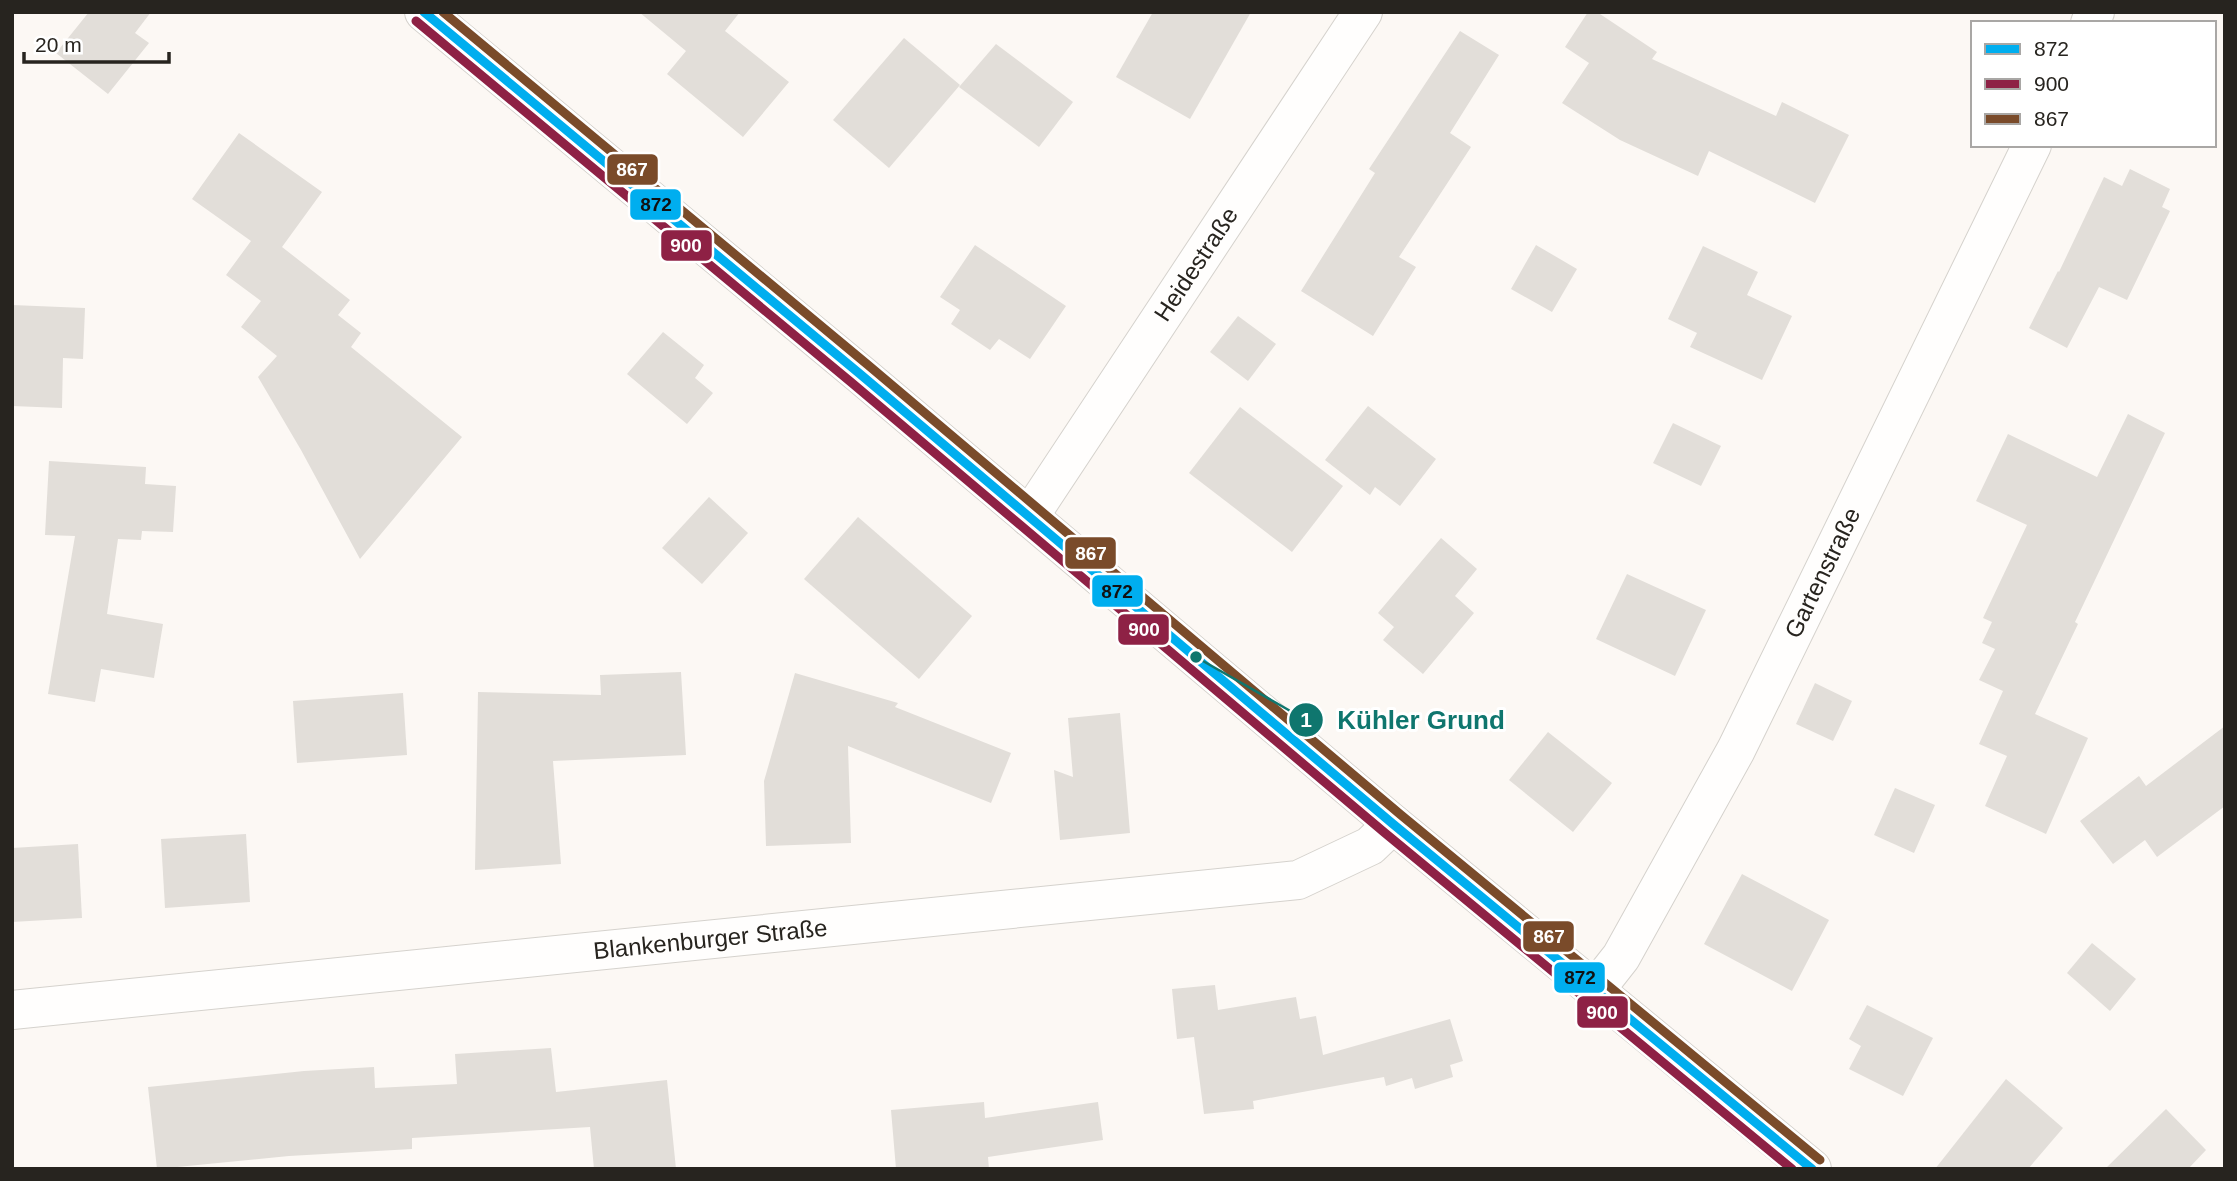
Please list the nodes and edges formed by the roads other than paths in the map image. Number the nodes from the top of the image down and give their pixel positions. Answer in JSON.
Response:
{"nodes":[{"id":1,"x":424,"y":12,"type":"edge"},
{"id":2,"x":1363,"y":12,"type":"edge"},
{"id":3,"x":2031,"y":147,"type":"edge"},
{"id":4,"x":1029,"y":517,"type":"junction"},
{"id":5,"x":1393,"y":824,"type":"junction"},
{"id":6,"x":1595,"y":990,"type":"junction"},
{"id":7,"x":12,"y":1010,"type":"edge"},
{"id":8,"x":1812,"y":1169,"type":"edge"}],
"edges":[{"from":1,"to":4,"type":"street"},
{"from":2,"to":4,"type":"street","name":"Heidestraße"},
{"from":3,"to":6,"type":"street","name":"Gartenstraße"},
{"from":4,"to":5,"type":"street"},
{"from":5,"to":6,"type":"street"},
{"from":5,"to":7,"type":"street","name":"Blankenburger Straße"},
{"from":6,"to":8,"type":"street"}]}
